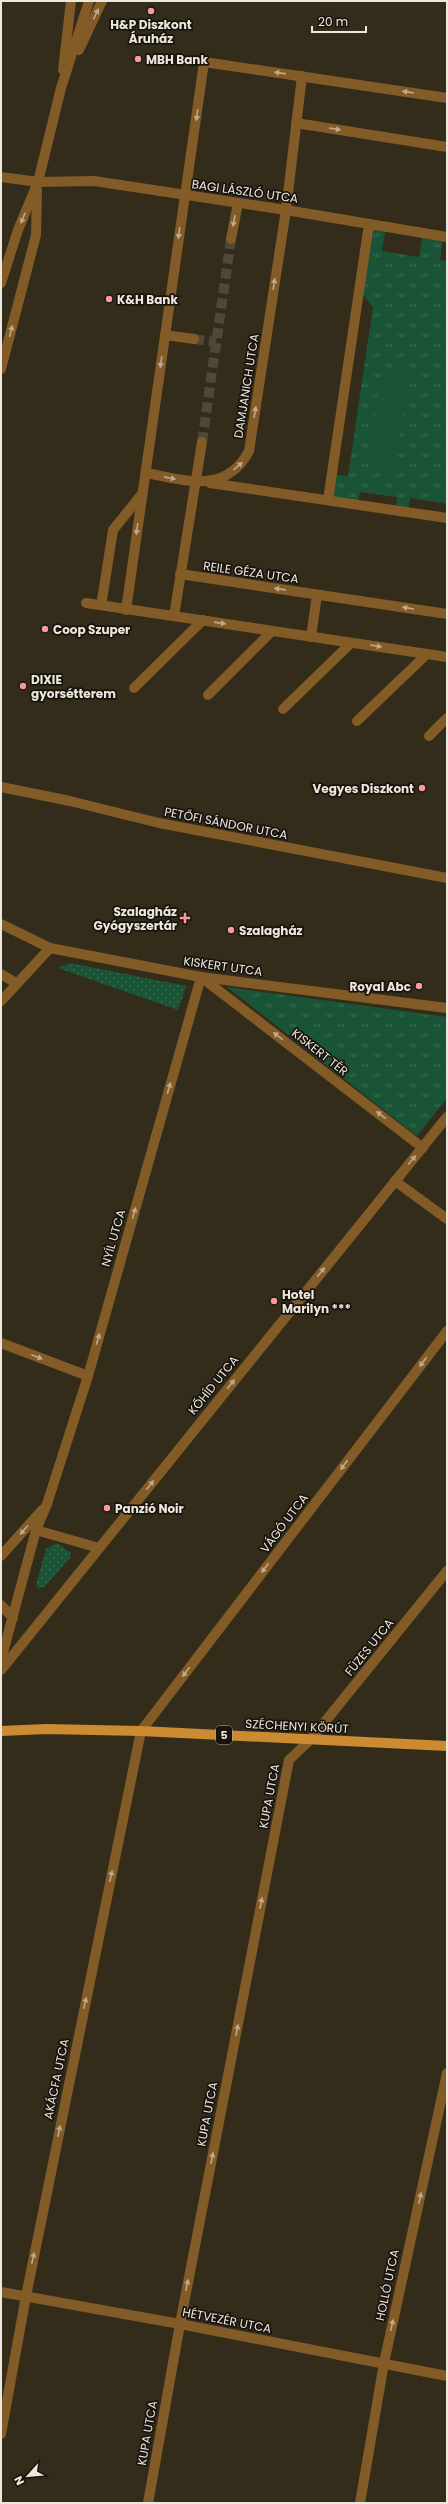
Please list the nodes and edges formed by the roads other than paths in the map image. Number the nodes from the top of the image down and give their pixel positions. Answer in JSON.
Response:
{"nodes":[{"id":1,"x":71,"y":1,"type":"edge"},
{"id":2,"x":89,"y":1,"type":"edge"},
{"id":3,"x":102,"y":1,"type":"edge"},
{"id":4,"x":302,"y":76,"type":"junction"},
{"id":5,"x":61,"y":88,"type":"junction"},
{"id":6,"x":447,"y":98,"type":"edge"},
{"id":7,"x":296,"y":123,"type":"junction"},
{"id":8,"x":447,"y":147,"type":"edge"},
{"id":9,"x":1,"y":177,"type":"edge"},
{"id":10,"x":38,"y":182,"type":"junction"},
{"id":11,"x":185,"y":195,"type":"junction"},
{"id":12,"x":238,"y":203,"type":"junction"},
{"id":13,"x":286,"y":210,"type":"junction"},
{"id":14,"x":369,"y":224,"type":"junction"},
{"id":15,"x":447,"y":237,"type":"edge"},
{"id":16,"x":230,"y":239,"type":"tunnel mouth"},
{"id":17,"x":1,"y":284,"type":"edge"},
{"id":18,"x":165,"y":335,"type":"junction"},
{"id":19,"x":194,"y":338,"type":"tunnel mouth"},
{"id":20,"x":1,"y":369,"type":"edge"},
{"id":21,"x":202,"y":442,"type":"tunnel mouth"},
{"id":22,"x":146,"y":473,"type":"junction"},
{"id":23,"x":195,"y":482,"type":"junction"},
{"id":24,"x":208,"y":482,"type":"junction"},
{"id":25,"x":143,"y":492,"type":"junction"},
{"id":26,"x":328,"y":500,"type":"junction"},
{"id":27,"x":447,"y":518,"type":"edge"},
{"id":28,"x":180,"y":574,"type":"junction"},
{"id":29,"x":317,"y":595,"type":"junction"},
{"id":30,"x":102,"y":600,"type":"dead end"},
{"id":31,"x":86,"y":603,"type":"dead end"},
{"id":32,"x":126,"y":610,"type":"junction"},
{"id":33,"x":447,"y":614,"type":"edge"},
{"id":34,"x":174,"y":616,"type":"junction"},
{"id":35,"x":203,"y":620,"type":"junction"},
{"id":36,"x":272,"y":631,"type":"junction"},
{"id":37,"x":311,"y":637,"type":"junction"},
{"id":38,"x":351,"y":642,"type":"junction"},
{"id":39,"x":426,"y":654,"type":"junction"},
{"id":40,"x":447,"y":657,"type":"edge"},
{"id":41,"x":134,"y":688,"type":"dead end"},
{"id":42,"x":208,"y":695,"type":"dead end"},
{"id":43,"x":283,"y":709,"type":"dead end"},
{"id":44,"x":447,"y":718,"type":"edge"},
{"id":45,"x":357,"y":721,"type":"dead end"},
{"id":46,"x":429,"y":736,"type":"dead end"},
{"id":47,"x":1,"y":787,"type":"edge"},
{"id":48,"x":447,"y":878,"type":"edge"},
{"id":49,"x":1,"y":924,"type":"edge"},
{"id":50,"x":50,"y":948,"type":"junction"},
{"id":51,"x":1,"y":974,"type":"edge"},
{"id":52,"x":201,"y":977,"type":"junction"},
{"id":53,"x":16,"y":983,"type":"junction"},
{"id":54,"x":1,"y":1001,"type":"edge"},
{"id":55,"x":447,"y":1008,"type":"edge"},
{"id":56,"x":447,"y":1118,"type":"edge"},
{"id":57,"x":423,"y":1148,"type":"junction"},
{"id":58,"x":395,"y":1181,"type":"junction"},
{"id":59,"x":447,"y":1219,"type":"edge"},
{"id":60,"x":447,"y":1331,"type":"edge"},
{"id":61,"x":1,"y":1343,"type":"edge"},
{"id":62,"x":88,"y":1376,"type":"junction"},
{"id":63,"x":47,"y":1504,"type":"junction"},
{"id":64,"x":36,"y":1530,"type":"junction"},
{"id":65,"x":99,"y":1548,"type":"junction"},
{"id":66,"x":1,"y":1556,"type":"edge"},
{"id":67,"x":447,"y":1571,"type":"edge"},
{"id":68,"x":1,"y":1605,"type":"edge"},
{"id":69,"x":13,"y":1618,"type":"junction"},
{"id":70,"x":1,"y":1660,"type":"edge"},
{"id":71,"x":1,"y":1670,"type":"edge"},
{"id":72,"x":1,"y":1731,"type":"edge"},
{"id":73,"x":141,"y":1731,"type":"junction"},
{"id":74,"x":311,"y":1739,"type":"junction"},
{"id":75,"x":447,"y":1746,"type":"edge"},
{"id":76,"x":447,"y":2073,"type":"edge"},
{"id":77,"x":1,"y":2292,"type":"edge"},
{"id":78,"x":26,"y":2296,"type":"junction"},
{"id":79,"x":180,"y":2324,"type":"junction"},
{"id":80,"x":384,"y":2363,"type":"junction"},
{"id":81,"x":447,"y":2376,"type":"edge"},
{"id":82,"x":1,"y":2434,"type":"edge"},
{"id":83,"x":148,"y":2503,"type":"edge"},
{"id":84,"x":360,"y":2503,"type":"edge"}],
"edges":[{"from":1,"to":5,"type":"street"},
{"from":2,"to":5,"type":"street"},
{"from":5,"to":3,"type":"street","one_way":true},
{"from":6,"to":4,"type":"street","one_way":true},
{"from":4,"to":7,"type":"street","name":"DAMJANICH UTCA"},
{"from":4,"to":11,"type":"street","one_way":true},
{"from":5,"to":10,"type":"street"},
{"from":7,"to":8,"type":"street","one_way":true},
{"from":7,"to":13,"type":"street","name":"DAMJANICH UTCA"},
{"from":9,"to":10,"type":"street","name":"BAGI LÁSZLÓ UTCA"},
{"from":10,"to":11,"type":"street","name":"BAGI LÁSZLÓ UTCA"},
{"from":10,"to":17,"type":"street","one_way":true},
{"from":20,"to":10,"type":"street","one_way":true},
{"from":11,"to":12,"type":"street","name":"BAGI LÁSZLÓ UTCA"},
{"from":11,"to":18,"type":"street","one_way":true},
{"from":12,"to":13,"type":"street","name":"BAGI LÁSZLÓ UTCA"},
{"from":12,"to":16,"type":"street","one_way":true},
{"from":13,"to":14,"type":"street","name":"BAGI LÁSZLÓ UTCA"},
{"from":24,"to":13,"type":"street","name":"DAMJANICH UTCA","one_way":true},
{"from":14,"to":15,"type":"street","name":"BAGI LÁSZLÓ UTCA"},
{"from":14,"to":26,"type":"street"},
{"from":18,"to":19,"type":"street"},
{"from":18,"to":22,"type":"street","one_way":true},
{"from":21,"to":23,"type":"street"},
{"from":22,"to":23,"type":"street","name":"DAMJANICH UTCA","one_way":true},
{"from":22,"to":25,"type":"street"},
{"from":23,"to":24,"type":"street","name":"DAMJANICH UTCA"},
{"from":23,"to":28,"type":"street"},
{"from":24,"to":26,"type":"street"},
{"from":25,"to":30,"type":"street"},
{"from":25,"to":32,"type":"street","one_way":true},
{"from":26,"to":27,"type":"street"},
{"from":29,"to":28,"type":"street","name":"REILE GÉZA UTCA","one_way":true},
{"from":28,"to":34,"type":"street"},
{"from":33,"to":29,"type":"street","name":"REILE GÉZA UTCA","one_way":true},
{"from":29,"to":37,"type":"street"},
{"from":31,"to":32,"type":"street"},
{"from":32,"to":34,"type":"street"},
{"from":34,"to":35,"type":"street"},
{"from":35,"to":36,"type":"street","one_way":true},
{"from":35,"to":41,"type":"street"},
{"from":36,"to":37,"type":"street"},
{"from":36,"to":42,"type":"street"},
{"from":37,"to":38,"type":"street"},
{"from":38,"to":39,"type":"street","one_way":true},
{"from":38,"to":43,"type":"street"},
{"from":39,"to":40,"type":"street"},
{"from":39,"to":45,"type":"street"},
{"from":44,"to":46,"type":"street"},
{"from":47,"to":48,"type":"street","name":"PETŐFI SÁNDOR UTCA"},
{"from":49,"to":50,"type":"street","name":"KISKERT UTCA"},
{"from":50,"to":52,"type":"street","name":"KISKERT UTCA"},
{"from":50,"to":53,"type":"street"},
{"from":51,"to":53,"type":"street"},
{"from":52,"to":55,"type":"street","name":"KISKERT UTCA"},
{"from":57,"to":52,"type":"street","name":"KISKERT TÉR","one_way":true},
{"from":62,"to":52,"type":"street","name":"NYÍL UTCA","one_way":true},
{"from":53,"to":54,"type":"street"},
{"from":56,"to":57,"type":"street","name":"KŐHÍD UTCA"},
{"from":58,"to":57,"type":"street","name":"KŐHÍD UTCA","one_way":true},
{"from":58,"to":59,"type":"street"},
{"from":65,"to":58,"type":"street","name":"KŐHÍD UTCA","one_way":true},
{"from":60,"to":73,"type":"street","name":"VÁGÓ UTCA","one_way":true},
{"from":61,"to":62,"type":"street","one_way":true},
{"from":62,"to":63,"type":"street","name":"NYÍL UTCA"},
{"from":63,"to":64,"type":"street","name":"NYÍL UTCA"},
{"from":63,"to":66,"type":"street","name":"NYÍL UTCA","one_way":true},
{"from":64,"to":65,"type":"street"},
{"from":64,"to":69,"type":"street","name":"NYÍL UTCA"},
{"from":65,"to":71,"type":"street","name":"KŐHÍD UTCA"},
{"from":67,"to":74,"type":"street","name":"FÜZES UTCA"},
{"from":68,"to":69,"type":"street"},
{"from":69,"to":70,"type":"street","name":"NYÍL UTCA"},
{"from":72,"to":73,"type":"main road","name":"SZÉCHENYI KÖRÚT","number":"5"},
{"from":73,"to":74,"type":"main road","name":"SZÉCHENYI KÖRÚT","number":"5"},
{"from":78,"to":73,"type":"street","name":"AKÁCFA UTCA","one_way":true},
{"from":74,"to":75,"type":"main road","name":"SZÉCHENYI KÖRÚT","number":"5"},
{"from":79,"to":74,"type":"street","name":"KUPA UTCA","one_way":true},
{"from":80,"to":76,"type":"street","name":"HOLLÓ UTCA","one_way":true},
{"from":77,"to":78,"type":"street","name":"HÉTVEZÉR UTCA"},
{"from":78,"to":79,"type":"street","name":"HÉTVEZÉR UTCA"},
{"from":78,"to":82,"type":"street","name":"AKÁCFA UTCA"},
{"from":79,"to":80,"type":"street","name":"HÉTVEZÉR UTCA"},
{"from":79,"to":83,"type":"street","name":"KUPA UTCA"},
{"from":80,"to":81,"type":"street","name":"HÉTVEZÉR UTCA"},
{"from":80,"to":84,"type":"street","name":"HOLLÓ UTCA"}]}
